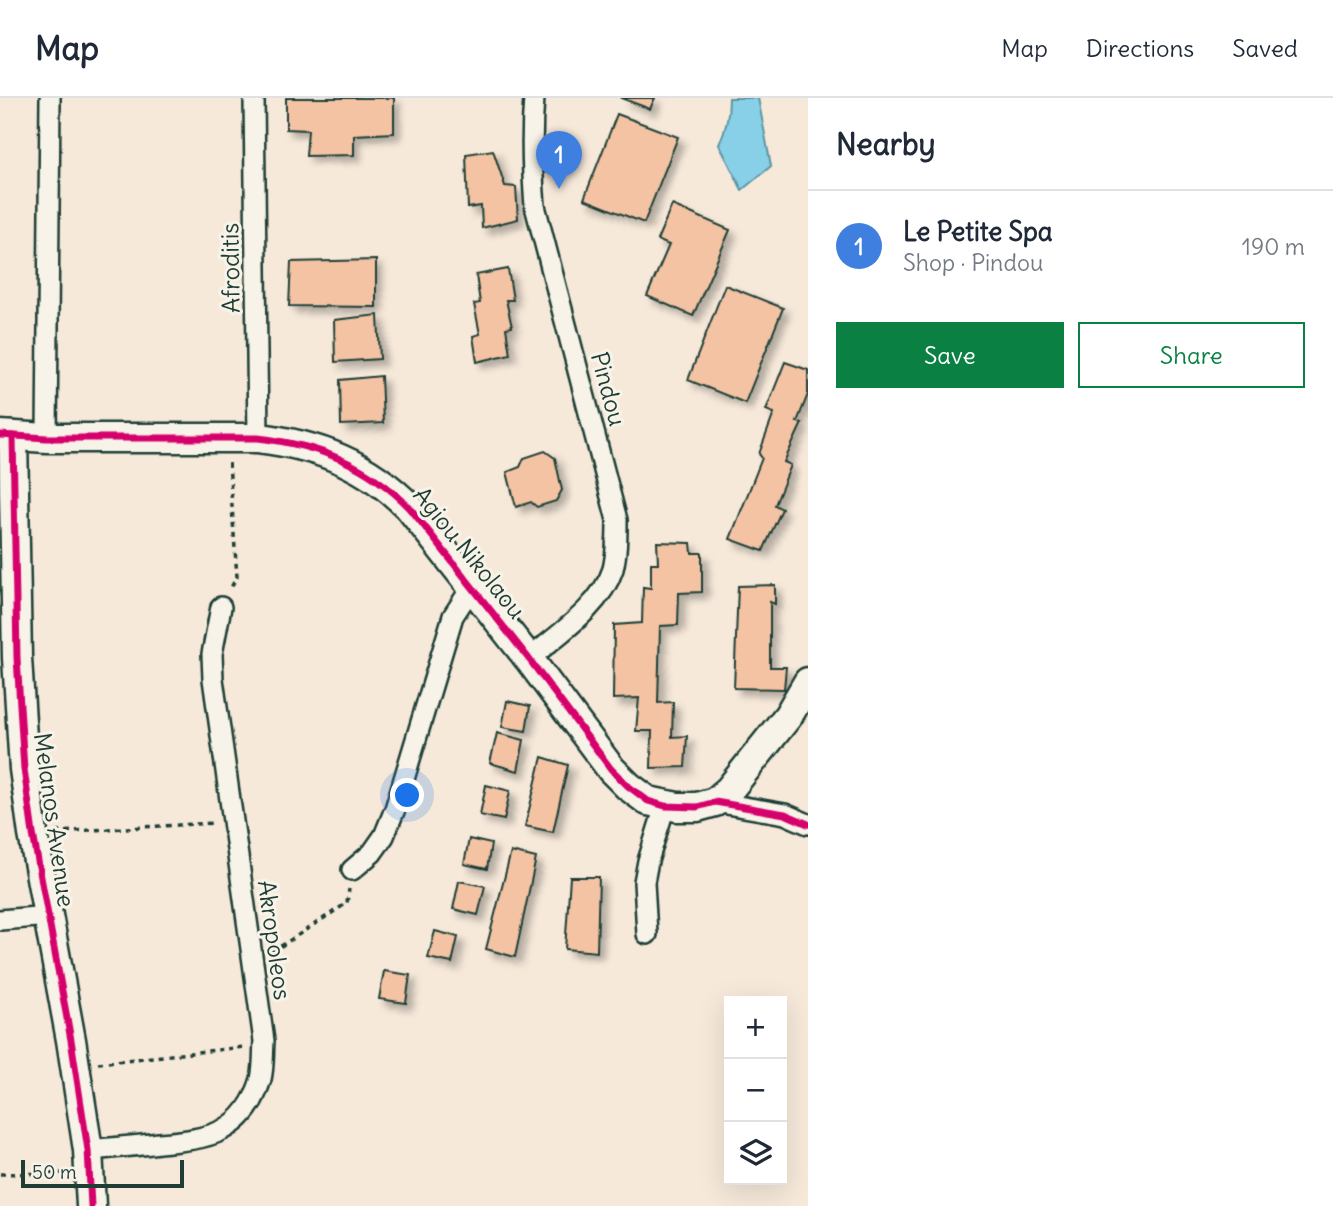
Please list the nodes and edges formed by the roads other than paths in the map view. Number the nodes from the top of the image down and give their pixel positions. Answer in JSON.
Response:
{"nodes":[{"id":1,"x":50,"y":98,"type":"edge"},
{"id":2,"x":254,"y":98,"type":"edge"},
{"id":3,"x":534,"y":98,"type":"edge"},
{"id":4,"x":7,"y":435,"type":"edge"},
{"id":5,"x":47,"y":438,"type":"junction"},
{"id":6,"x":258,"y":438,"type":"junction"},
{"id":7,"x":472,"y":587,"type":"junction"},
{"id":8,"x":221,"y":607,"type":"road end"},
{"id":9,"x":529,"y":659,"type":"junction"},
{"id":10,"x":808,"y":682,"type":"edge"},
{"id":11,"x":716,"y":802,"type":"junction"},
{"id":12,"x":665,"y":806,"type":"junction"},
{"id":13,"x":808,"y":824,"type":"edge"},
{"id":14,"x":352,"y":870,"type":"road end"},
{"id":15,"x":49,"y":916,"type":"junction"},
{"id":16,"x":0,"y":920,"type":"edge"},
{"id":17,"x":647,"y":934,"type":"dead end"},
{"id":18,"x":88,"y":1162,"type":"junction"},
{"id":19,"x":91,"y":1206,"type":"edge"}],
"edges":[{"from":1,"to":5,"type":"street"},
{"from":2,"to":6,"type":"street","name":"Afroditis"},
{"from":3,"to":9,"type":"street","name":"Pindou"},
{"from":4,"to":5,"type":"street","name":"Agiou Nikolaou"},
{"from":4,"to":15,"type":"street","name":"Melanos Avenue"},
{"from":5,"to":6,"type":"street","name":"Agiou Nikolaou"},
{"from":6,"to":7,"type":"street","name":"Agiou Nikolaou"},
{"from":7,"to":9,"type":"street","name":"Agiou Nikolaou"},
{"from":7,"to":14,"type":"street"},
{"from":8,"to":18,"type":"street","name":"Akropoleos"},
{"from":9,"to":12,"type":"street","name":"Agiou Nikolaou"},
{"from":10,"to":11,"type":"street"},
{"from":11,"to":12,"type":"street","name":"Agiou Nikolaou"},
{"from":11,"to":13,"type":"street"},
{"from":12,"to":17,"type":"street"},
{"from":15,"to":16,"type":"street"},
{"from":15,"to":18,"type":"street","name":"Melanos Avenue"},
{"from":18,"to":19,"type":"street","name":"Melanos Avenue"}]}
